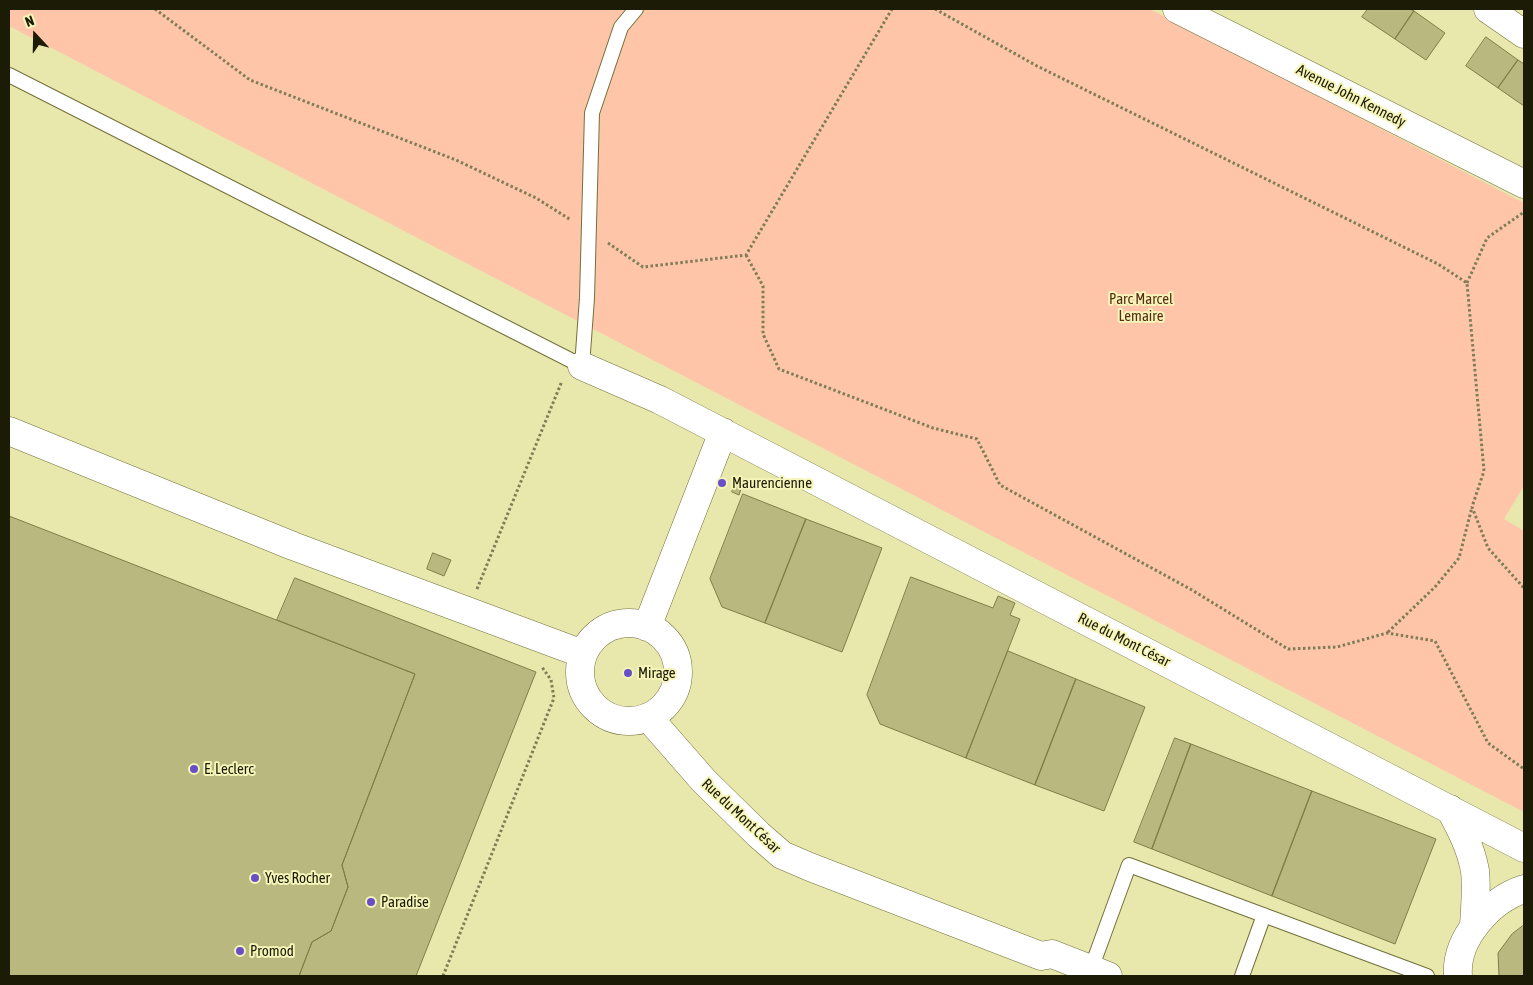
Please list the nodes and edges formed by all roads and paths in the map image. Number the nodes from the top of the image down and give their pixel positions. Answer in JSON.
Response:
{"nodes":[{"id":1,"x":155,"y":9,"type":"edge"},
{"id":2,"x":636,"y":9,"type":"edge"},
{"id":3,"x":892,"y":9,"type":"edge"},
{"id":4,"x":935,"y":9,"type":"edge"},
{"id":5,"x":1177,"y":9,"type":"edge"},
{"id":6,"x":1488,"y":9,"type":"edge"},
{"id":7,"x":1524,"y":34,"type":"edge"},
{"id":8,"x":9,"y":75,"type":"edge"},
{"id":9,"x":1524,"y":184,"type":"edge"},
{"id":10,"x":1524,"y":212,"type":"edge"},
{"id":11,"x":589,"y":231,"type":"junction"},
{"id":12,"x":746,"y":255,"type":"junction"},
{"id":13,"x":1467,"y":283,"type":"junction"},
{"id":14,"x":576,"y":363,"type":"junction"},
{"id":15,"x":9,"y":431,"type":"edge"},
{"id":16,"x":723,"y":432,"type":"junction"},
{"id":17,"x":1472,"y":506,"type":"junction"},
{"id":18,"x":1524,"y":588,"type":"edge"},
{"id":19,"x":468,"y":611,"type":"junction"},
{"id":20,"x":647,"y":627,"type":"junction"},
{"id":21,"x":1387,"y":633,"type":"junction"},
{"id":22,"x":583,"y":654,"type":"junction"},
{"id":23,"x":537,"y":661,"type":"dead end"},
{"id":24,"x":648,"y":717,"type":"junction"},
{"id":25,"x":1524,"y":769,"type":"edge"},
{"id":26,"x":1450,"y":809,"type":"junction"},
{"id":27,"x":1524,"y":848,"type":"edge"},
{"id":28,"x":1524,"y":889,"type":"edge"},
{"id":29,"x":1264,"y":915,"type":"junction"},
{"id":30,"x":1474,"y":926,"type":"junction"},
{"id":31,"x":1041,"y":956,"type":"junction"},
{"id":32,"x":1100,"y":973,"type":"edge"},
{"id":33,"x":443,"y":976,"type":"edge"},
{"id":34,"x":1061,"y":976,"type":"edge"},
{"id":35,"x":1242,"y":976,"type":"edge"},
{"id":36,"x":1427,"y":976,"type":"edge"},
{"id":37,"x":1458,"y":976,"type":"edge"}],
"edges":[{"from":1,"to":11,"type":"path"},
{"from":2,"to":11,"type":"lane"},
{"from":3,"to":12,"type":"path"},
{"from":4,"to":13,"type":"path"},
{"from":5,"to":9,"type":"street","name":"Avenue John Kennedy"},
{"from":6,"to":7,"type":"street"},
{"from":8,"to":14,"type":"lane"},
{"from":10,"to":13,"type":"path"},
{"from":11,"to":12,"type":"path"},
{"from":11,"to":14,"type":"lane"},
{"from":12,"to":21,"type":"path"},
{"from":13,"to":17,"type":"path"},
{"from":14,"to":16,"type":"street","name":"Rue du Mont César"},
{"from":14,"to":19,"type":"path"},
{"from":15,"to":19,"type":"street"},
{"from":16,"to":20,"type":"street"},
{"from":16,"to":26,"type":"street","name":"Rue du Mont César"},
{"from":17,"to":18,"type":"path"},
{"from":17,"to":21,"type":"path"},
{"from":19,"to":22,"type":"street"},
{"from":20,"to":22,"type":"street"},
{"from":20,"to":24,"type":"street"},
{"from":21,"to":25,"type":"path"},
{"from":22,"to":24,"type":"street"},
{"from":23,"to":33,"type":"path"},
{"from":24,"to":31,"type":"street","name":"Rue du Mont César"},
{"from":26,"to":27,"type":"street","name":"Rue du Mont César"},
{"from":26,"to":30,"type":"street"},
{"from":28,"to":30,"type":"street"},
{"from":29,"to":32,"type":"lane"},
{"from":29,"to":35,"type":"lane"},
{"from":29,"to":36,"type":"lane"},
{"from":30,"to":37,"type":"street"},
{"from":31,"to":32,"type":"street","name":"Rue du Mont César"},
{"from":31,"to":34,"type":"street"}]}
